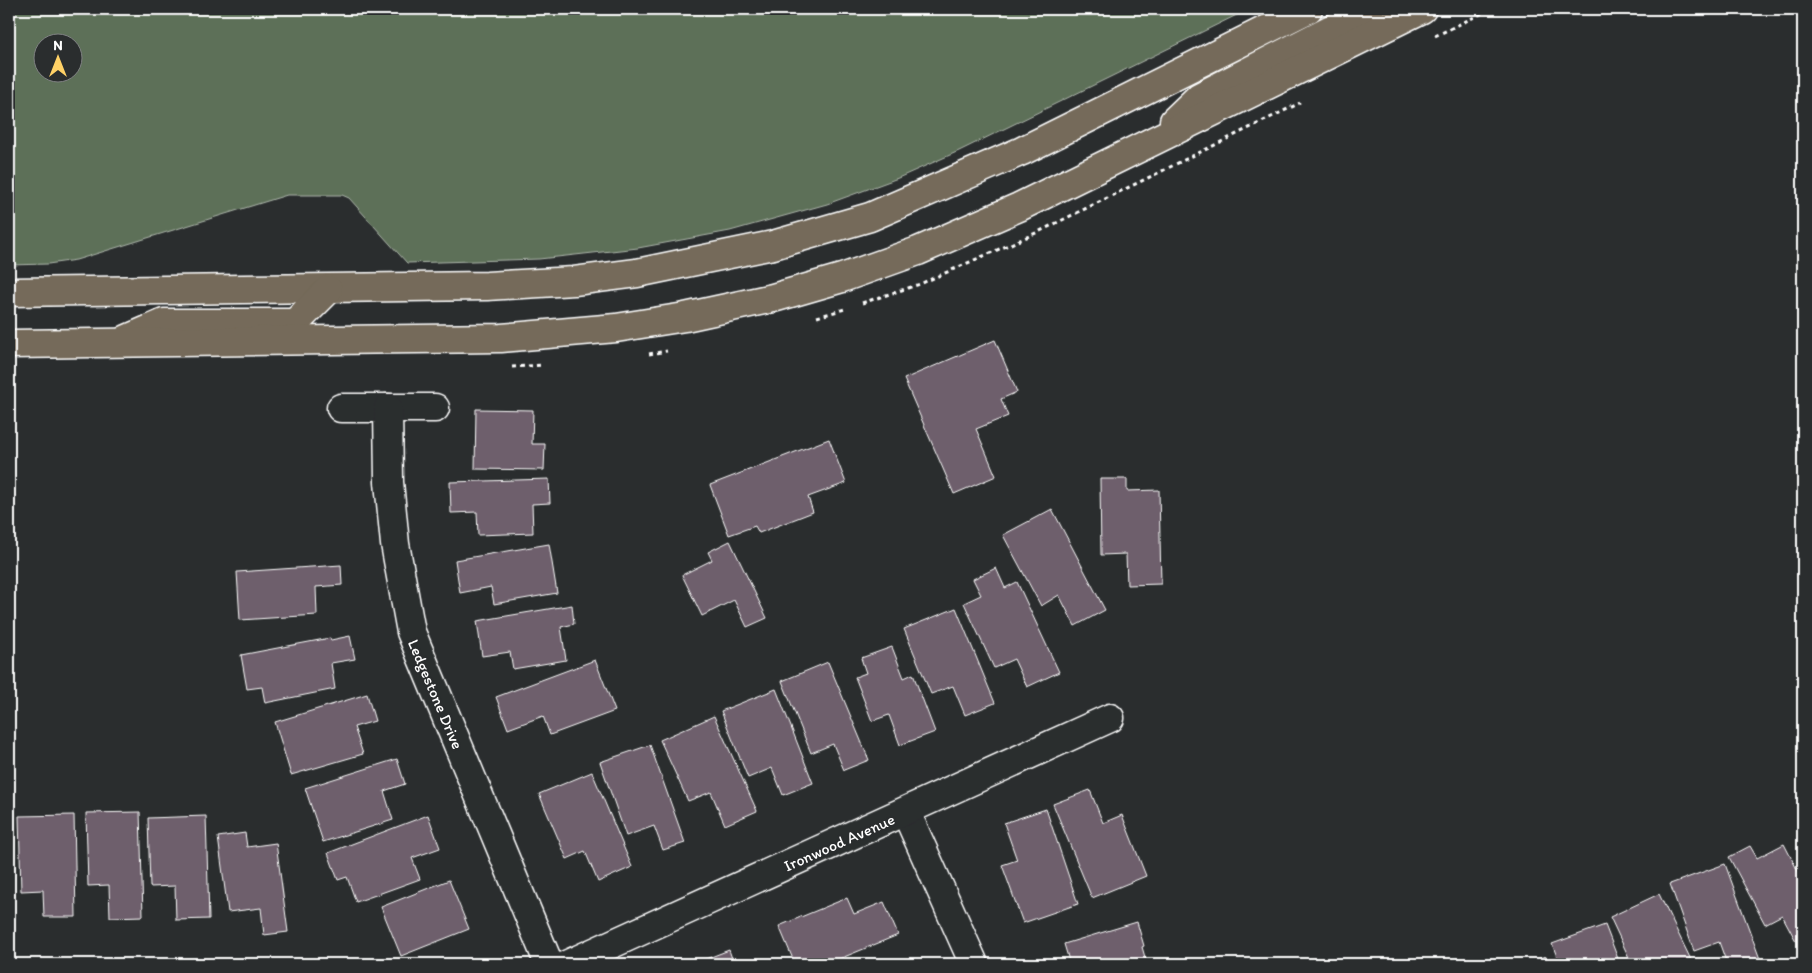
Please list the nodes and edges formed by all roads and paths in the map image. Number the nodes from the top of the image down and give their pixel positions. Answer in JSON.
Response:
{"nodes":[{"id":1,"x":1308,"y":9,"type":"edge"},
{"id":2,"x":1370,"y":9,"type":"edge"},
{"id":3,"x":1422,"y":9,"type":"edge"},
{"id":4,"x":1151,"y":143,"type":"junction"},
{"id":5,"x":328,"y":290,"type":"junction"},
{"id":6,"x":9,"y":292,"type":"edge"},
{"id":7,"x":116,"y":343,"type":"junction"},
{"id":8,"x":9,"y":344,"type":"edge"},
{"id":9,"x":341,"y":408,"type":"dead end"},
{"id":10,"x":388,"y":408,"type":"junction"},
{"id":11,"x":435,"y":408,"type":"dead end"},
{"id":12,"x":1110,"y":718,"type":"dead end"},
{"id":13,"x":906,"y":812,"type":"junction"},
{"id":14,"x":549,"y":964,"type":"edge"},
{"id":15,"x":568,"y":964,"type":"edge"},
{"id":16,"x":974,"y":964,"type":"edge"}],
"edges":[{"from":1,"to":5,"type":"main road"},
{"from":2,"to":4,"type":"main road"},
{"from":3,"to":4,"type":"main road"},
{"from":4,"to":7,"type":"main road"},
{"from":5,"to":6,"type":"main road"},
{"from":5,"to":7,"type":"main road"},
{"from":7,"to":8,"type":"main road"},
{"from":9,"to":10,"type":"street"},
{"from":10,"to":11,"type":"street"},
{"from":10,"to":14,"type":"street","name":"Ledgestone Drive"},
{"from":12,"to":13,"type":"street","name":"Ironwood Avenue"},
{"from":13,"to":15,"type":"street","name":"Ironwood Avenue"},
{"from":13,"to":16,"type":"street"}]}
